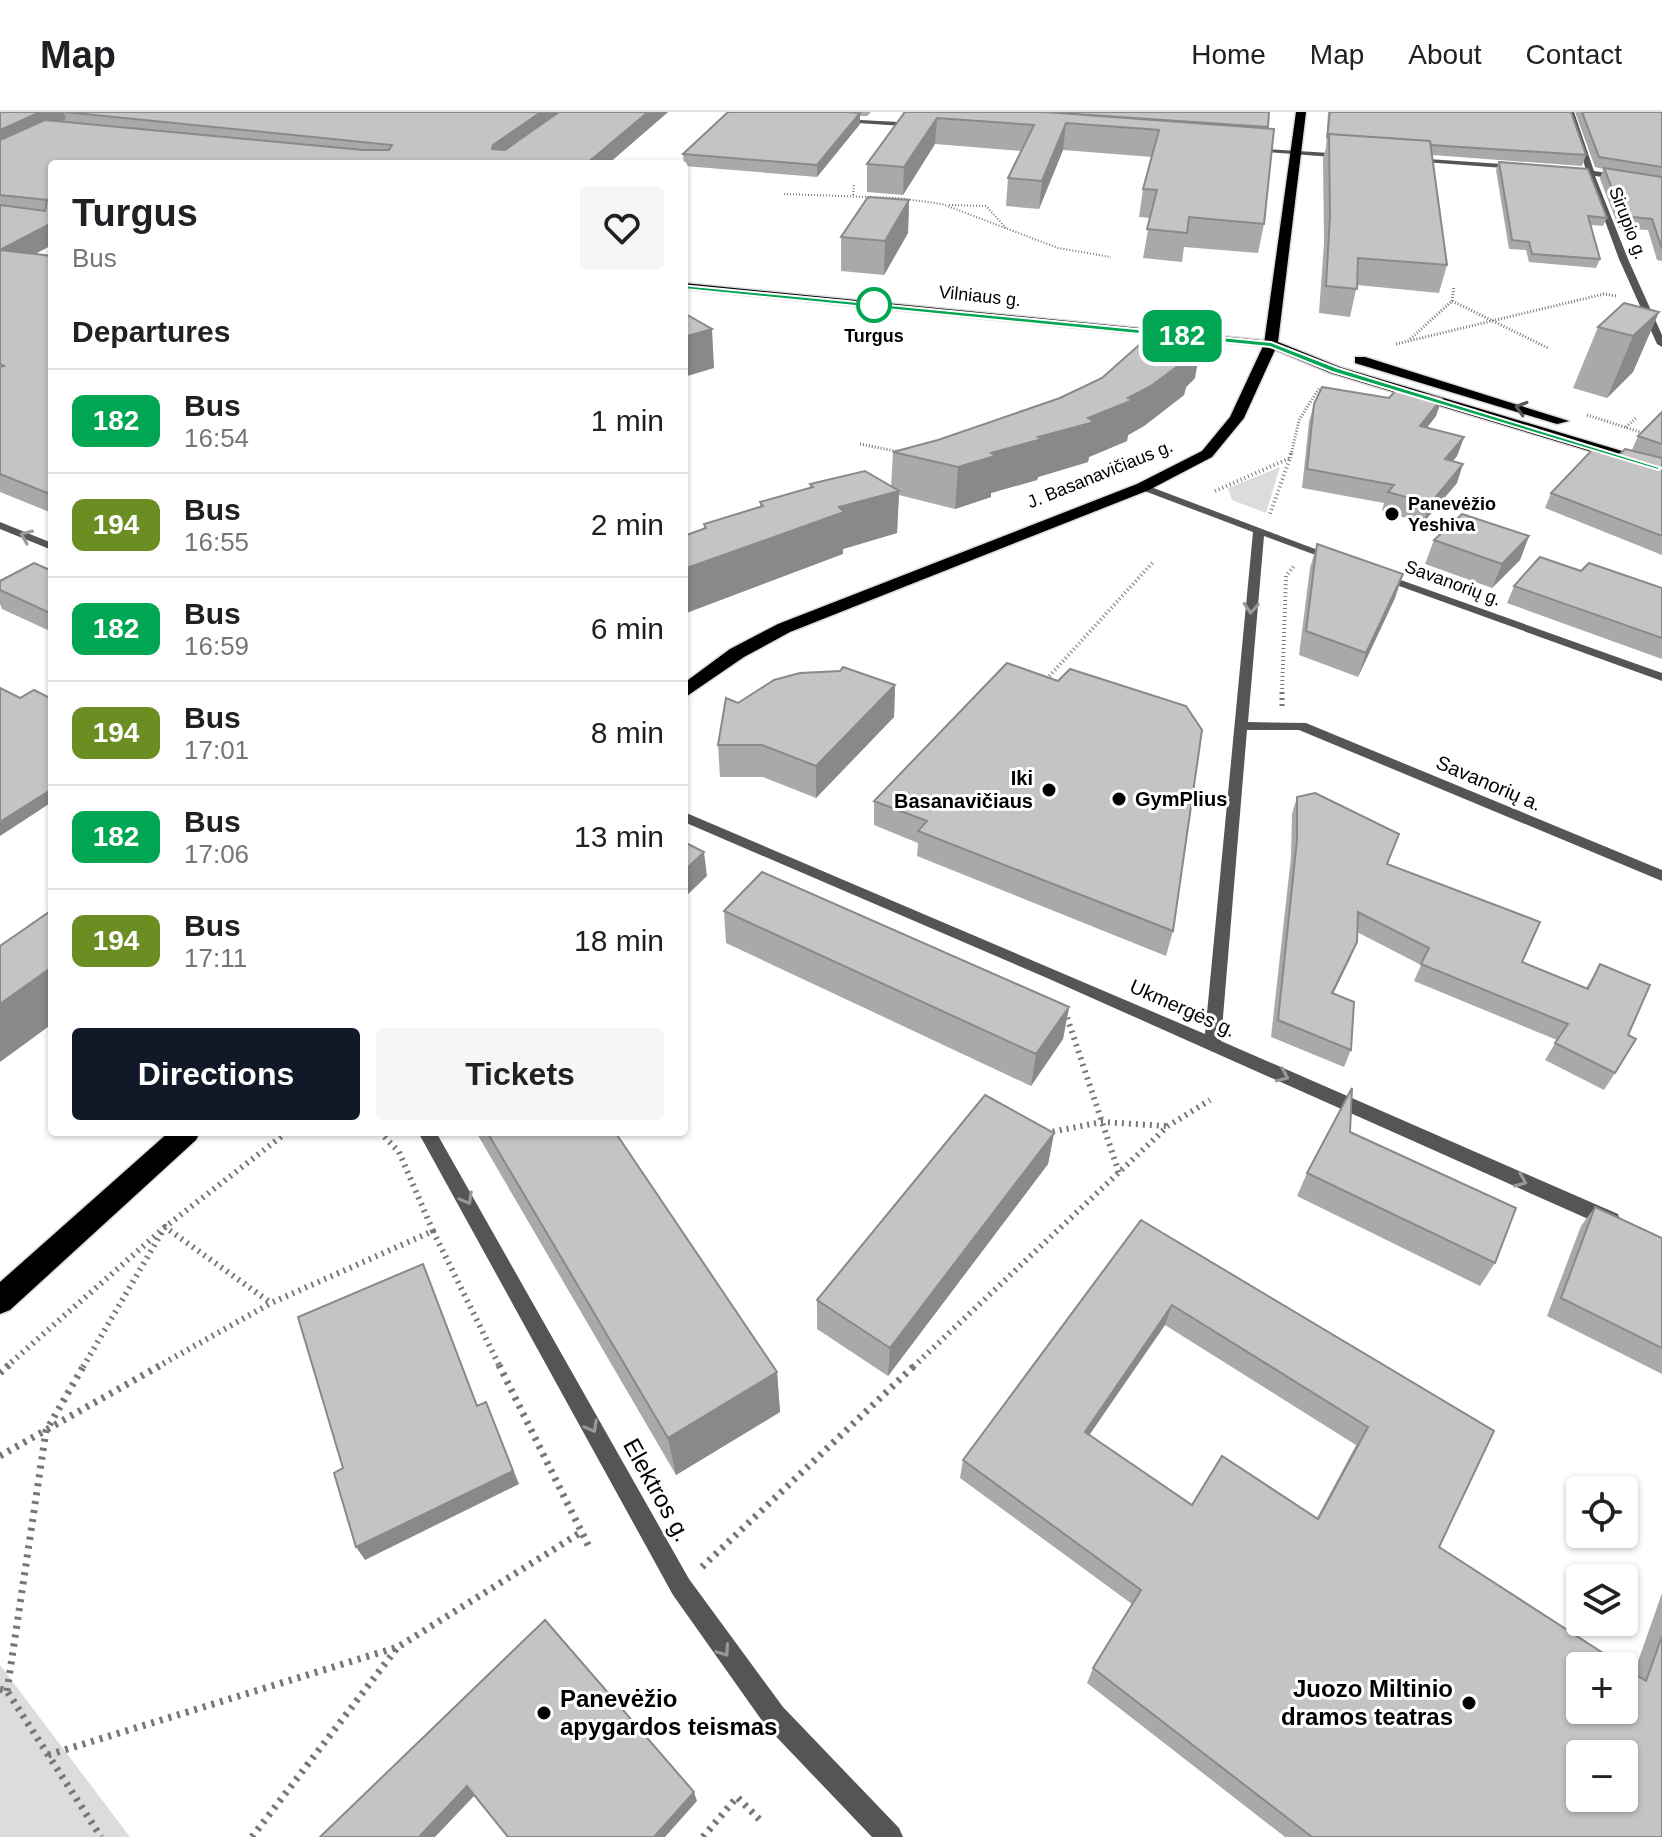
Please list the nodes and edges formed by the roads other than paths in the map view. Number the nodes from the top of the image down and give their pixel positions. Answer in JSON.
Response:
{"nodes":[{"id":1,"x":1301,"y":112,"type":"edge"},
{"id":2,"x":1571,"y":112,"type":"edge"},
{"id":3,"x":834,"y":119,"type":"edge"},
{"id":4,"x":929,"y":126,"type":"edge"},
{"id":5,"x":1239,"y":148,"type":"edge"},
{"id":6,"x":1297,"y":153,"type":"junction"},
{"id":7,"x":1359,"y":157,"type":"edge"},
{"id":8,"x":1405,"y":160,"type":"edge"},
{"id":9,"x":1529,"y":168,"type":"edge"},
{"id":10,"x":1560,"y":170,"type":"edge"},
{"id":11,"x":1591,"y":172,"type":"junction"},
{"id":12,"x":1662,"y":183,"type":"edge"},
{"id":13,"x":688,"y":286,"type":"edge"},
{"id":14,"x":1271,"y":344,"type":"junction"},
{"id":15,"x":1662,"y":344,"type":"edge"},
{"id":16,"x":1662,"y":454,"type":"edge"},
{"id":17,"x":1662,"y":468,"type":"edge"},
{"id":18,"x":1143,"y":487,"type":"junction"},
{"id":19,"x":0,"y":525,"type":"edge"},
{"id":20,"x":1259,"y":531,"type":"junction"},
{"id":21,"x":48,"y":545,"type":"edge"},
{"id":22,"x":1346,"y":563,"type":"edge"},
{"id":23,"x":1373,"y":573,"type":"edge"},
{"id":24,"x":1662,"y":677,"type":"edge"},
{"id":25,"x":688,"y":689,"type":"edge"},
{"id":26,"x":1243,"y":726,"type":"junction"},
{"id":27,"x":688,"y":819,"type":"edge"},
{"id":28,"x":1662,"y":876,"type":"edge"},
{"id":29,"x":1212,"y":1045,"type":"junction"},
{"id":30,"x":183,"y":1136,"type":"edge"},
{"id":31,"x":429,"y":1136,"type":"edge"},
{"id":32,"x":1623,"y":1225,"type":"edge"},
{"id":33,"x":0,"y":1301,"type":"edge"},
{"id":34,"x":890,"y":1837,"type":"edge"}],
"edges":[{"from":1,"to":6,"type":"highway","name":"J. Basanavičiaus g."},
{"from":2,"to":11,"type":"street","name":"Sirupio g."},
{"from":3,"to":4,"type":"street"},
{"from":5,"to":6,"type":"street"},
{"from":6,"to":7,"type":"street"},
{"from":6,"to":14,"type":"highway","name":"J. Basanavičiaus g."},
{"from":8,"to":9,"type":"street"},
{"from":10,"to":11,"type":"street"},
{"from":11,"to":12,"type":"street"},
{"from":11,"to":15,"type":"street","name":"Sirupio g."},
{"from":13,"to":14,"type":"main road","name":"Vilniaus g."},
{"from":16,"to":14,"type":"highway","name":"Vilniaus g.","one_way":true},
{"from":14,"to":17,"type":"highway","name":"Vilniaus g."},
{"from":14,"to":18,"type":"highway","name":"J. Basanavičiaus g."},
{"from":18,"to":20,"type":"street"},
{"from":18,"to":25,"type":"highway","name":"J. Basanavičiaus g."},
{"from":21,"to":19,"type":"street","one_way":true},
{"from":20,"to":22,"type":"street"},
{"from":20,"to":26,"type":"street","one_way":true},
{"from":23,"to":24,"type":"street","name":"Savanorių g."},
{"from":26,"to":28,"type":"street","name":"Savanorių a."},
{"from":26,"to":29,"type":"street"},
{"from":27,"to":29,"type":"street","name":"Ukmergės g."},
{"from":29,"to":32,"type":"street","name":"Ukmergės g.","one_way":true},
{"from":30,"to":33,"type":"highway"},
{"from":31,"to":34,"type":"street","name":"Elektros g.","one_way":true}]}
